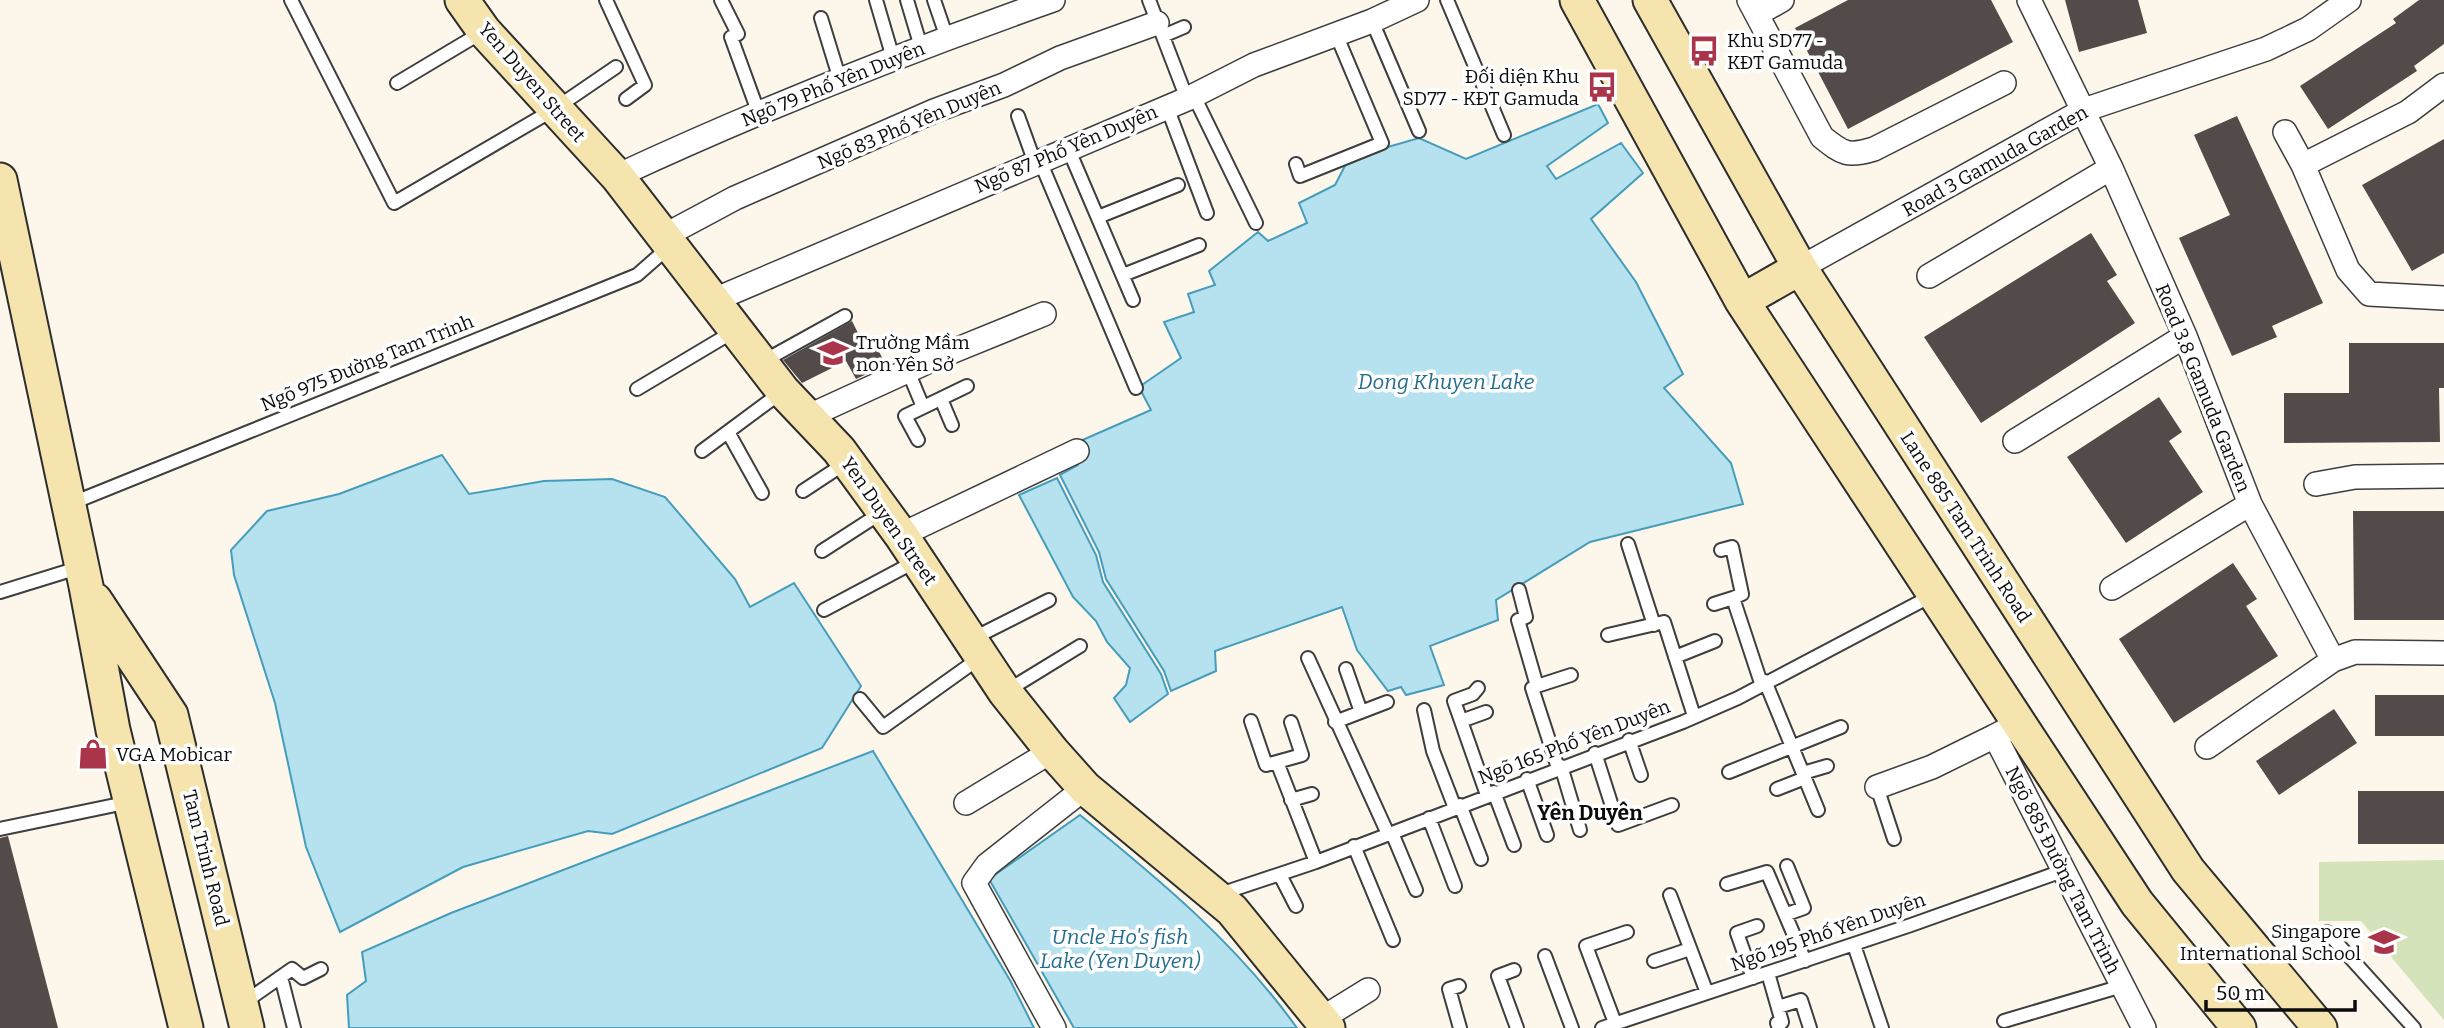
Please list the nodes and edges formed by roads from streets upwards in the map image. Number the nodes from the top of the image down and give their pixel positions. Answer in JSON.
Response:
{"nodes":[{"id":1,"x":462,"y":0,"type":"edge"},
{"id":2,"x":1053,"y":0,"type":"edge"},
{"id":3,"x":1417,"y":0,"type":"edge"},
{"id":4,"x":1577,"y":0,"type":"edge"},
{"id":5,"x":1650,"y":0,"type":"edge"},
{"id":6,"x":1782,"y":0,"type":"edge"},
{"id":7,"x":2029,"y":0,"type":"edge"},
{"id":8,"x":2349,"y":0,"type":"edge"},
{"id":9,"x":1026,"y":4,"type":"edge"},
{"id":10,"x":1753,"y":7,"type":"edge"},
{"id":11,"x":1160,"y":29,"type":"road end"},
{"id":12,"x":2004,"y":83,"type":"dead end"},
{"id":13,"x":2444,"y":85,"type":"edge"},
{"id":14,"x":2084,"y":110,"type":"junction"},
{"id":15,"x":2285,"y":132,"type":"dead end"},
{"id":16,"x":2304,"y":164,"type":"junction"},
{"id":17,"x":2111,"y":168,"type":"junction"},
{"id":18,"x":617,"y":176,"type":"junction"},
{"id":19,"x":0,"y":180,"type":"edge"},
{"id":20,"x":667,"y":240,"type":"junction"},
{"id":21,"x":1800,"y":268,"type":"junction"},
{"id":22,"x":1929,"y":276,"type":"dead end"},
{"id":23,"x":2439,"y":295,"type":"edge"},
{"id":24,"x":714,"y":300,"type":"junction"},
{"id":25,"x":1742,"y":301,"type":"junction"},
{"id":26,"x":1044,"y":314,"type":"dead end"},
{"id":27,"x":2185,"y":336,"type":"junction"},
{"id":28,"x":808,"y":416,"type":"junction"},
{"id":29,"x":2015,"y":441,"type":"dead end"},
{"id":30,"x":1077,"y":451,"type":"dead end"},
{"id":31,"x":2444,"y":476,"type":"edge"},
{"id":32,"x":2316,"y":484,"type":"dead end"},
{"id":33,"x":2250,"y":504,"type":"junction"},
{"id":34,"x":901,"y":535,"type":"junction"},
{"id":35,"x":84,"y":577,"type":"junction"},
{"id":36,"x":2112,"y":588,"type":"dead end"},
{"id":37,"x":2444,"y":653,"type":"edge"},
{"id":38,"x":2333,"y":660,"type":"junction"},
{"id":39,"x":2007,"y":730,"type":"junction"},
{"id":40,"x":2207,"y":747,"type":"dead end"},
{"id":41,"x":1052,"y":751,"type":"junction"},
{"id":42,"x":1877,"y":787,"type":"road end"},
{"id":43,"x":1085,"y":788,"type":"junction"},
{"id":44,"x":966,"y":803,"type":"dead end"},
{"id":45,"x":1368,"y":990,"type":"dead end"},
{"id":46,"x":244,"y":1016,"type":"edge"},
{"id":47,"x":1325,"y":1023,"type":"edge"},
{"id":48,"x":186,"y":1028,"type":"edge"},
{"id":49,"x":1054,"y":1028,"type":"edge"},
{"id":50,"x":2144,"y":1028,"type":"edge"},
{"id":51,"x":2239,"y":1028,"type":"edge"},
{"id":52,"x":2320,"y":1028,"type":"edge"}],
"edges":[{"from":1,"to":18,"type":"street","name":"Yen Duyen Street"},
{"from":2,"to":9,"type":"street","name":"Ngõ 79 Phố Yên Duyên"},
{"from":3,"to":24,"type":"street","name":"Ngõ 87 Phố Yên Duyên"},
{"from":4,"to":25,"type":"street"},
{"from":5,"to":21,"type":"street","name":"Lane 885 Tam Trinh Road"},
{"from":6,"to":10,"type":"street"},
{"from":7,"to":14,"type":"street","name":"Road 3.8 Gamuda Garden"},
{"from":8,"to":14,"type":"street","name":"Road 3 Gamuda Garden"},
{"from":9,"to":18,"type":"street","name":"Ngõ 79 Phố Yên Duyên"},
{"from":10,"to":12,"type":"street"},
{"from":11,"to":20,"type":"street","name":"Ngõ 83 Phố Yên Duyên"},
{"from":13,"to":16,"type":"street"},
{"from":14,"to":17,"type":"street","name":"Road 3.8 Gamuda Garden"},
{"from":14,"to":21,"type":"street","name":"Road 3 Gamuda Garden"},
{"from":15,"to":16,"type":"street"},
{"from":16,"to":23,"type":"street"},
{"from":17,"to":22,"type":"street"},
{"from":17,"to":27,"type":"street","name":"Road 3.8 Gamuda Garden"},
{"from":18,"to":20,"type":"street","name":"Yen Duyen Street"},
{"from":19,"to":35,"type":"street","name":"Tam Trinh Road"},
{"from":20,"to":24,"type":"street","name":"Yen Duyen Street"},
{"from":21,"to":25,"type":"street"},
{"from":21,"to":52,"type":"street","name":"Lane 885 Tam Trinh Road"},
{"from":24,"to":28,"type":"street","name":"Yen Duyen Street"},
{"from":25,"to":39,"type":"street"},
{"from":26,"to":28,"type":"street"},
{"from":27,"to":29,"type":"street"},
{"from":27,"to":33,"type":"street","name":"Road 3.8 Gamuda Garden"},
{"from":28,"to":34,"type":"street","name":"Yen Duyen Street"},
{"from":30,"to":34,"type":"street"},
{"from":31,"to":32,"type":"street"},
{"from":33,"to":36,"type":"street"},
{"from":33,"to":38,"type":"street","name":"Road 3.8 Gamuda Garden"},
{"from":34,"to":41,"type":"street","name":"Yen Duyen Street"},
{"from":35,"to":46,"type":"street","name":"Tam Trinh Road"},
{"from":35,"to":48,"type":"street","name":"Tam Trinh Road"},
{"from":37,"to":38,"type":"street"},
{"from":38,"to":40,"type":"street"},
{"from":39,"to":42,"type":"street"},
{"from":39,"to":50,"type":"street","name":"Ngõ 885 Đường Tam Trinh"},
{"from":39,"to":51,"type":"street"},
{"from":41,"to":43,"type":"street","name":"Yen Duyen Street"},
{"from":41,"to":44,"type":"street"},
{"from":43,"to":47,"type":"street","name":"Yen Duyen Street"},
{"from":43,"to":49,"type":"street"},
{"from":45,"to":47,"type":"street"}]}
